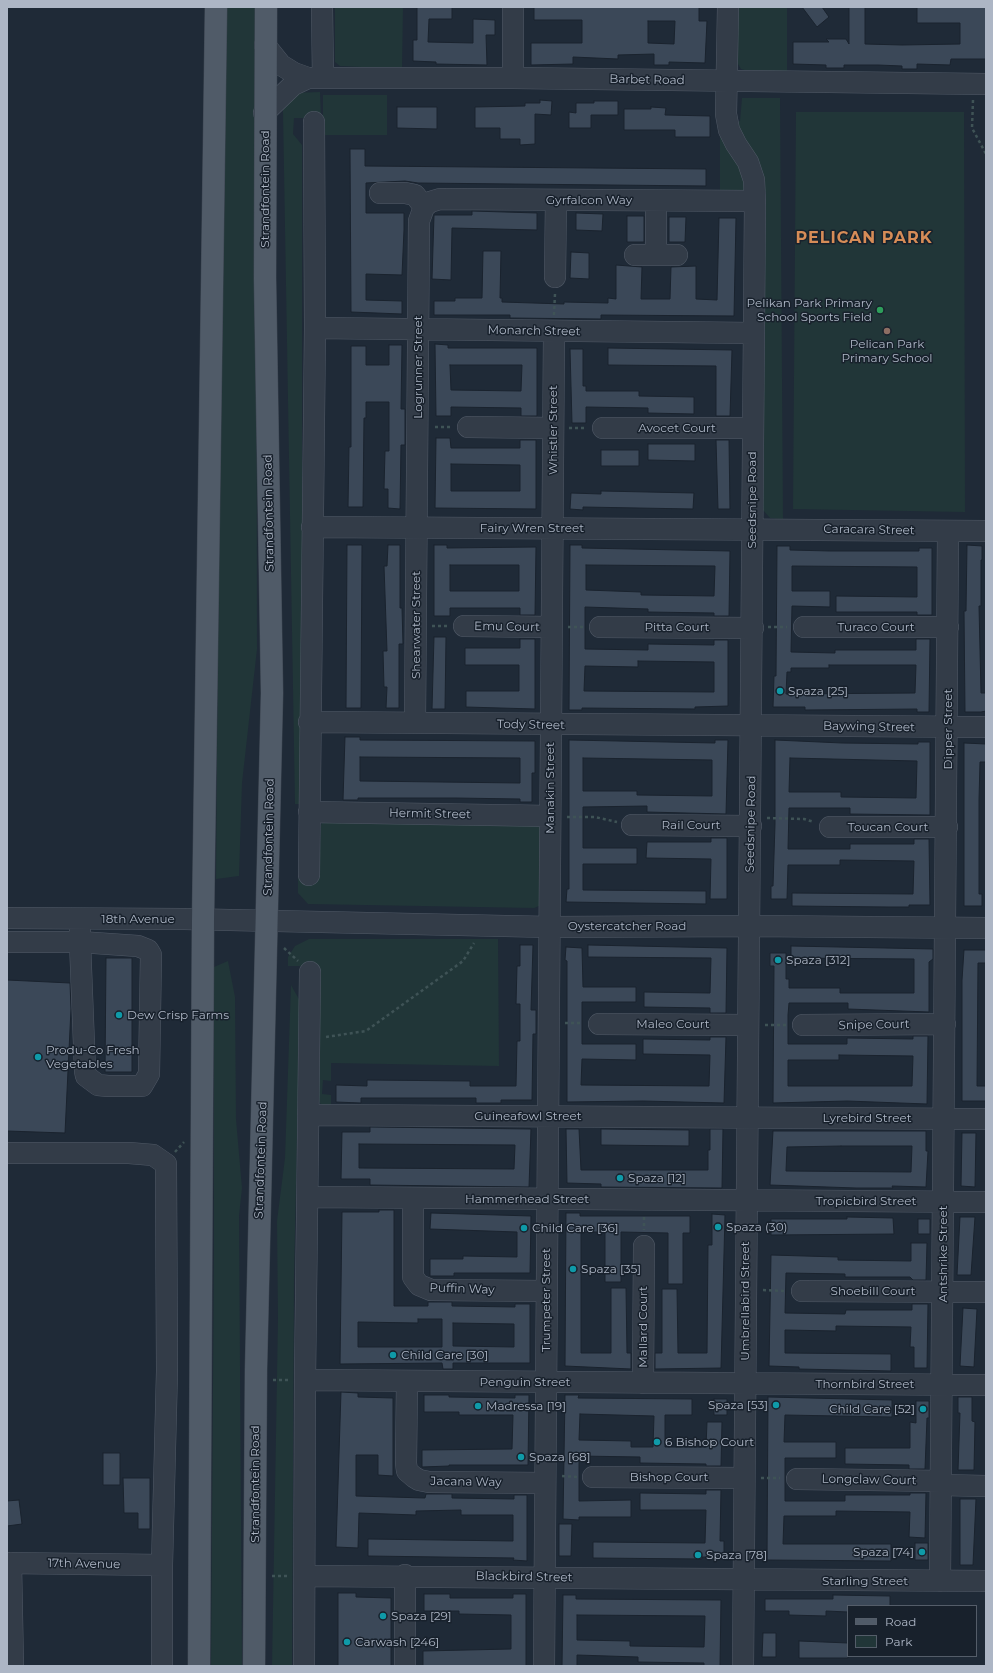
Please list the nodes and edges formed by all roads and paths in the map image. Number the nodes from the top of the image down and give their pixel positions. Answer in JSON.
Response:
{"nodes":[{"id":1,"x":216,"y":7,"type":"edge"},
{"id":2,"x":266,"y":7,"type":"edge"},
{"id":3,"x":322,"y":7,"type":"edge"},
{"id":4,"x":513,"y":7,"type":"edge"},
{"id":5,"x":728,"y":7,"type":"edge"},
{"id":6,"x":265,"y":45,"type":"junction"},
{"id":7,"x":316,"y":78,"type":"junction"},
{"id":8,"x":513,"y":78,"type":"junction"},
{"id":9,"x":727,"y":81,"type":"junction"},
{"id":10,"x":986,"y":84,"type":"edge"},
{"id":11,"x":973,"y":104,"type":"dead end"},
{"id":12,"x":264,"y":113,"type":"junction"},
{"id":13,"x":314,"y":122,"type":"dead end"},
{"id":14,"x":986,"y":154,"type":"edge"},
{"id":15,"x":380,"y":193,"type":"dead end"},
{"id":16,"x":556,"y":200,"type":"junction"},
{"id":17,"x":656,"y":201,"type":"junction"},
{"id":18,"x":755,"y":201,"type":"junction"},
{"id":19,"x":424,"y":206,"type":"junction"},
{"id":20,"x":635,"y":255,"type":"dead end"},
{"id":21,"x":656,"y":255,"type":"junction"},
{"id":22,"x":677,"y":255,"type":"dead end"},
{"id":23,"x":555,"y":277,"type":"joint"},
{"id":24,"x":315,"y":328,"type":"junction"},
{"id":25,"x":418,"y":330,"type":"junction"},
{"id":26,"x":554,"y":331,"type":"junction"},
{"id":27,"x":754,"y":333,"type":"junction"},
{"id":28,"x":417,"y":427,"type":"junction"},
{"id":29,"x":468,"y":427,"type":"joint"},
{"id":30,"x":553,"y":428,"type":"junction"},
{"id":31,"x":603,"y":428,"type":"joint"},
{"id":32,"x":752,"y":428,"type":"junction"},
{"id":33,"x":312,"y":526,"type":"junction"},
{"id":34,"x":416,"y":528,"type":"junction"},
{"id":35,"x":553,"y":528,"type":"junction"},
{"id":36,"x":752,"y":529,"type":"junction"},
{"id":37,"x":948,"y":531,"type":"junction"},
{"id":38,"x":986,"y":532,"type":"edge"},
{"id":39,"x":416,"y":626,"type":"junction"},
{"id":40,"x":464,"y":626,"type":"joint"},
{"id":41,"x":551,"y":627,"type":"junction"},
{"id":42,"x":600,"y":627,"type":"joint"},
{"id":43,"x":804,"y":627,"type":"joint"},
{"id":44,"x":948,"y":627,"type":"junction"},
{"id":45,"x":753,"y":628,"type":"junction"},
{"id":46,"x":310,"y":722,"type":"junction"},
{"id":47,"x":415,"y":723,"type":"junction"},
{"id":48,"x":550,"y":725,"type":"junction"},
{"id":49,"x":752,"y":726,"type":"junction"},
{"id":50,"x":948,"y":727,"type":"junction"},
{"id":51,"x":986,"y":727,"type":"edge"},
{"id":52,"x":309,"y":812,"type":"junction"},
{"id":53,"x":550,"y":816,"type":"junction"},
{"id":54,"x":751,"y":822,"type":"junction"},
{"id":55,"x":632,"y":825,"type":"joint"},
{"id":56,"x":830,"y":827,"type":"joint"},
{"id":57,"x":947,"y":827,"type":"junction"},
{"id":58,"x":309,"y":875,"type":"dead end"},
{"id":59,"x":7,"y":918,"type":"edge"},
{"id":60,"x":80,"y":919,"type":"junction"},
{"id":61,"x":203,"y":920,"type":"junction"},
{"id":62,"x":268,"y":922,"type":"junction"},
{"id":63,"x":484,"y":925,"type":"junction"},
{"id":64,"x":551,"y":926,"type":"junction"},
{"id":65,"x":750,"y":926,"type":"junction"},
{"id":66,"x":946,"y":928,"type":"junction"},
{"id":67,"x":986,"y":928,"type":"edge"},
{"id":68,"x":7,"y":942,"type":"edge"},
{"id":69,"x":80,"y":942,"type":"junction"},
{"id":70,"x":310,"y":972,"type":"dead end"},
{"id":71,"x":550,"y":1023,"type":"junction"},
{"id":72,"x":599,"y":1024,"type":"joint"},
{"id":73,"x":945,"y":1024,"type":"junction"},
{"id":74,"x":748,"y":1025,"type":"junction"},
{"id":75,"x":803,"y":1025,"type":"joint"},
{"id":76,"x":310,"y":1040,"type":"junction"},
{"id":77,"x":309,"y":1115,"type":"junction"},
{"id":78,"x":547,"y":1117,"type":"junction"},
{"id":79,"x":747,"y":1117,"type":"junction"},
{"id":80,"x":944,"y":1118,"type":"junction"},
{"id":81,"x":986,"y":1119,"type":"edge"},
{"id":82,"x":7,"y":1152,"type":"edge"},
{"id":83,"x":308,"y":1197,"type":"junction"},
{"id":84,"x":413,"y":1198,"type":"junction"},
{"id":85,"x":548,"y":1199,"type":"junction"},
{"id":86,"x":644,"y":1200,"type":"junction"},
{"id":87,"x":746,"y":1201,"type":"junction"},
{"id":88,"x":943,"y":1202,"type":"junction"},
{"id":89,"x":986,"y":1202,"type":"edge"},
{"id":90,"x":644,"y":1246,"type":"joint"},
{"id":91,"x":744,"y":1289,"type":"junction"},
{"id":92,"x":546,"y":1291,"type":"junction"},
{"id":93,"x":802,"y":1291,"type":"joint"},
{"id":94,"x":943,"y":1292,"type":"junction"},
{"id":95,"x":986,"y":1292,"type":"edge"},
{"id":96,"x":305,"y":1380,"type":"junction"},
{"id":97,"x":407,"y":1382,"type":"junction"},
{"id":98,"x":546,"y":1382,"type":"junction"},
{"id":99,"x":643,"y":1383,"type":"junction"},
{"id":100,"x":744,"y":1383,"type":"junction"},
{"id":101,"x":942,"y":1385,"type":"junction"},
{"id":102,"x":986,"y":1385,"type":"edge"},
{"id":103,"x":593,"y":1477,"type":"joint"},
{"id":104,"x":744,"y":1478,"type":"junction"},
{"id":105,"x":797,"y":1479,"type":"joint"},
{"id":106,"x":546,"y":1480,"type":"junction"},
{"id":107,"x":941,"y":1483,"type":"junction"},
{"id":108,"x":986,"y":1486,"type":"edge"},
{"id":109,"x":9,"y":1563,"type":"edge"},
{"id":110,"x":162,"y":1565,"type":"junction"},
{"id":111,"x":405,"y":1575,"type":"junction"},
{"id":112,"x":305,"y":1576,"type":"junction"},
{"id":113,"x":545,"y":1578,"type":"junction"},
{"id":114,"x":743,"y":1580,"type":"junction"},
{"id":115,"x":940,"y":1581,"type":"junction"},
{"id":116,"x":986,"y":1581,"type":"edge"},
{"id":117,"x":13,"y":1665,"type":"dead end"},
{"id":118,"x":162,"y":1666,"type":"edge"},
{"id":119,"x":199,"y":1666,"type":"edge"},
{"id":120,"x":254,"y":1666,"type":"edge"},
{"id":121,"x":304,"y":1666,"type":"edge"},
{"id":122,"x":405,"y":1666,"type":"edge"},
{"id":123,"x":544,"y":1666,"type":"edge"},
{"id":124,"x":743,"y":1666,"type":"edge"}],
"edges":[{"from":1,"to":61,"type":"main road"},
{"from":2,"to":6,"type":"main road","name":"Strandfontein Road"},
{"from":3,"to":7,"type":"street"},
{"from":4,"to":8,"type":"street"},
{"from":5,"to":9,"type":"street","name":"Seedsnipe Road"},
{"from":6,"to":7,"type":"street","name":"Barbet Road"},
{"from":6,"to":12,"type":"main road","name":"Strandfontein Road"},
{"from":7,"to":8,"type":"street","name":"Barbet Road"},
{"from":7,"to":12,"type":"street"},
{"from":8,"to":9,"type":"street","name":"Barbet Road"},
{"from":9,"to":10,"type":"street","name":"Barbet Road"},
{"from":9,"to":18,"type":"street","name":"Seedsnipe Road"},
{"from":11,"to":14,"type":"path"},
{"from":12,"to":62,"type":"main road","name":"Strandfontein Road"},
{"from":13,"to":24,"type":"street"},
{"from":15,"to":19,"type":"street"},
{"from":16,"to":17,"type":"street","name":"Gyrfalcon Way"},
{"from":16,"to":19,"type":"street","name":"Gyrfalcon Way"},
{"from":16,"to":23,"type":"street"},
{"from":17,"to":18,"type":"street","name":"Gyrfalcon Way"},
{"from":17,"to":21,"type":"street"},
{"from":18,"to":27,"type":"street","name":"Seedsnipe Road"},
{"from":19,"to":25,"type":"street","name":"Logrunner Street"},
{"from":20,"to":21,"type":"street"},
{"from":21,"to":22,"type":"street"},
{"from":23,"to":26,"type":"path"},
{"from":24,"to":25,"type":"street","name":"Monarch Street"},
{"from":24,"to":33,"type":"street"},
{"from":25,"to":26,"type":"street","name":"Monarch Street"},
{"from":25,"to":28,"type":"street","name":"Logrunner Street"},
{"from":26,"to":27,"type":"street","name":"Monarch Street"},
{"from":26,"to":30,"type":"street","name":"Whistler Street"},
{"from":27,"to":32,"type":"street","name":"Seedsnipe Road"},
{"from":28,"to":29,"type":"path"},
{"from":28,"to":34,"type":"street","name":"Logrunner Street"},
{"from":29,"to":30,"type":"street"},
{"from":30,"to":31,"type":"path"},
{"from":30,"to":35,"type":"street","name":"Whistler Street"},
{"from":31,"to":32,"type":"street","name":"Avocet Court"},
{"from":32,"to":36,"type":"street","name":"Seedsnipe Road"},
{"from":33,"to":34,"type":"street","name":"Fairy Wren Street"},
{"from":33,"to":46,"type":"street"},
{"from":34,"to":35,"type":"street","name":"Fairy Wren Street"},
{"from":34,"to":39,"type":"street","name":"Shearwater Street"},
{"from":35,"to":36,"type":"street","name":"Fairy Wren Street"},
{"from":35,"to":41,"type":"street","name":"Manakin Street"},
{"from":36,"to":37,"type":"street","name":"Caracara Street"},
{"from":36,"to":45,"type":"street","name":"Seedsnipe Road"},
{"from":37,"to":38,"type":"street","name":"Caracara Street"},
{"from":37,"to":44,"type":"street","name":"Dipper Street"},
{"from":39,"to":40,"type":"path"},
{"from":39,"to":47,"type":"street","name":"Shearwater Street"},
{"from":40,"to":41,"type":"street","name":"Emu Court"},
{"from":41,"to":42,"type":"path"},
{"from":41,"to":48,"type":"street","name":"Manakin Street"},
{"from":42,"to":45,"type":"street","name":"Pitta Court"},
{"from":43,"to":44,"type":"street","name":"Turaco Court"},
{"from":43,"to":45,"type":"path"},
{"from":44,"to":50,"type":"street","name":"Dipper Street"},
{"from":45,"to":49,"type":"street","name":"Seedsnipe Road"},
{"from":46,"to":47,"type":"street","name":"Tody Street"},
{"from":46,"to":52,"type":"street"},
{"from":47,"to":48,"type":"street","name":"Tody Street"},
{"from":48,"to":49,"type":"street","name":"Tody Street"},
{"from":48,"to":53,"type":"street","name":"Manakin Street"},
{"from":49,"to":50,"type":"street","name":"Baywing Street"},
{"from":49,"to":54,"type":"street","name":"Seedsnipe Road"},
{"from":50,"to":51,"type":"street","name":"Baywing Street"},
{"from":50,"to":57,"type":"street","name":"Dipper Street"},
{"from":52,"to":53,"type":"street","name":"Hermit Street"},
{"from":52,"to":58,"type":"street"},
{"from":53,"to":55,"type":"path"},
{"from":53,"to":64,"type":"street","name":"Manakin Street"},
{"from":54,"to":55,"type":"street","name":"Rail Court"},
{"from":54,"to":56,"type":"path"},
{"from":54,"to":65,"type":"street","name":"Seedsnipe Road"},
{"from":56,"to":57,"type":"street","name":"Toucan Court"},
{"from":57,"to":66,"type":"street","name":"Dipper Street"},
{"from":59,"to":60,"type":"street","name":"18th Avenue"},
{"from":60,"to":61,"type":"street","name":"18th Avenue"},
{"from":60,"to":69,"type":"street"},
{"from":61,"to":62,"type":"street","name":"18th Avenue"},
{"from":61,"to":119,"type":"main road"},
{"from":62,"to":63,"type":"street","name":"Oystercatcher Road"},
{"from":62,"to":120,"type":"main road","name":"Strandfontein Road"},
{"from":63,"to":64,"type":"street","name":"Oystercatcher Road"},
{"from":63,"to":76,"type":"path"},
{"from":64,"to":65,"type":"street","name":"Oystercatcher Road"},
{"from":64,"to":71,"type":"street","name":"Trumpeter Street"},
{"from":65,"to":66,"type":"street","name":"Oystercatcher Road"},
{"from":65,"to":74,"type":"street","name":"Umbrellabird Street"},
{"from":66,"to":67,"type":"street","name":"Oystercatcher Road"},
{"from":66,"to":73,"type":"street","name":"Antshrike Street"},
{"from":68,"to":69,"type":"street"},
{"from":69,"to":69,"type":"street"},
{"from":70,"to":76,"type":"street"},
{"from":71,"to":72,"type":"path"},
{"from":71,"to":78,"type":"street","name":"Trumpeter Street"},
{"from":72,"to":74,"type":"street","name":"Maleo Court"},
{"from":73,"to":75,"type":"street","name":"Snipe Court"},
{"from":73,"to":80,"type":"street","name":"Antshrike Street"},
{"from":74,"to":75,"type":"path"},
{"from":74,"to":79,"type":"street","name":"Umbrellabird Street"},
{"from":76,"to":77,"type":"street"},
{"from":77,"to":78,"type":"street","name":"Guineafowl Street"},
{"from":77,"to":83,"type":"street"},
{"from":78,"to":79,"type":"street","name":"Guineafowl Street"},
{"from":78,"to":85,"type":"street","name":"Trumpeter Street"},
{"from":79,"to":80,"type":"street","name":"Lyrebird Street"},
{"from":79,"to":87,"type":"street","name":"Umbrellabird Street"},
{"from":80,"to":81,"type":"street","name":"Lyrebird Street"},
{"from":80,"to":88,"type":"street","name":"Antshrike Street"},
{"from":82,"to":110,"type":"street"},
{"from":83,"to":84,"type":"street","name":"Hammerhead Street"},
{"from":83,"to":96,"type":"street"},
{"from":84,"to":85,"type":"street","name":"Hammerhead Street"},
{"from":84,"to":92,"type":"street","name":"Puffin Way"},
{"from":85,"to":86,"type":"street","name":"Hammerhead Street"},
{"from":85,"to":92,"type":"street","name":"Trumpeter Street"},
{"from":86,"to":87,"type":"street","name":"Hammerhead Street"},
{"from":86,"to":90,"type":"path"},
{"from":87,"to":88,"type":"street","name":"Tropicbird Street"},
{"from":87,"to":91,"type":"street","name":"Umbrellabird Street"},
{"from":88,"to":89,"type":"street","name":"Tropicbird Street"},
{"from":88,"to":94,"type":"street","name":"Antshrike Street"},
{"from":90,"to":99,"type":"street","name":"Mallard Court"},
{"from":91,"to":93,"type":"path"},
{"from":91,"to":100,"type":"street","name":"Umbrellabird Street"},
{"from":92,"to":98,"type":"street","name":"Trumpeter Street"},
{"from":93,"to":94,"type":"street","name":"Shoebill Court"},
{"from":94,"to":95,"type":"street","name":"Shoebill Court"},
{"from":94,"to":101,"type":"street","name":"Antshrike Street"},
{"from":96,"to":97,"type":"street","name":"Penguin Street"},
{"from":96,"to":112,"type":"street"},
{"from":97,"to":98,"type":"street","name":"Penguin Street"},
{"from":97,"to":106,"type":"street","name":"Jacana Way"},
{"from":98,"to":99,"type":"street","name":"Penguin Street"},
{"from":98,"to":106,"type":"street","name":"Trumpeter Street"},
{"from":99,"to":100,"type":"street","name":"Penguin Street"},
{"from":100,"to":101,"type":"street","name":"Thornbird Street"},
{"from":100,"to":104,"type":"street","name":"Umbrellabird Street"},
{"from":101,"to":102,"type":"street","name":"Thornbird Street"},
{"from":101,"to":107,"type":"street","name":"Antshrike Street"},
{"from":103,"to":104,"type":"street","name":"Bishop Court"},
{"from":103,"to":106,"type":"path"},
{"from":104,"to":105,"type":"path"},
{"from":104,"to":114,"type":"street","name":"Umbrellabird Street"},
{"from":105,"to":107,"type":"street","name":"Longclaw Court"},
{"from":106,"to":113,"type":"street","name":"Trumpeter Street"},
{"from":107,"to":108,"type":"street","name":"Longclaw Court"},
{"from":107,"to":115,"type":"street","name":"Antshrike Street"},
{"from":109,"to":110,"type":"street","name":"17th Avenue"},
{"from":109,"to":117,"type":"street"},
{"from":110,"to":118,"type":"street"},
{"from":111,"to":112,"type":"street","name":"Blackbird Street"},
{"from":111,"to":113,"type":"street","name":"Blackbird Street"},
{"from":111,"to":122,"type":"street"},
{"from":112,"to":121,"type":"street"},
{"from":113,"to":114,"type":"street","name":"Blackbird Street"},
{"from":113,"to":123,"type":"street","name":"Trumpeter Street"},
{"from":114,"to":115,"type":"street","name":"Starling Street"},
{"from":114,"to":124,"type":"street","name":"Umbrellabird Street"},
{"from":115,"to":116,"type":"street","name":"Starling Street"}]}
